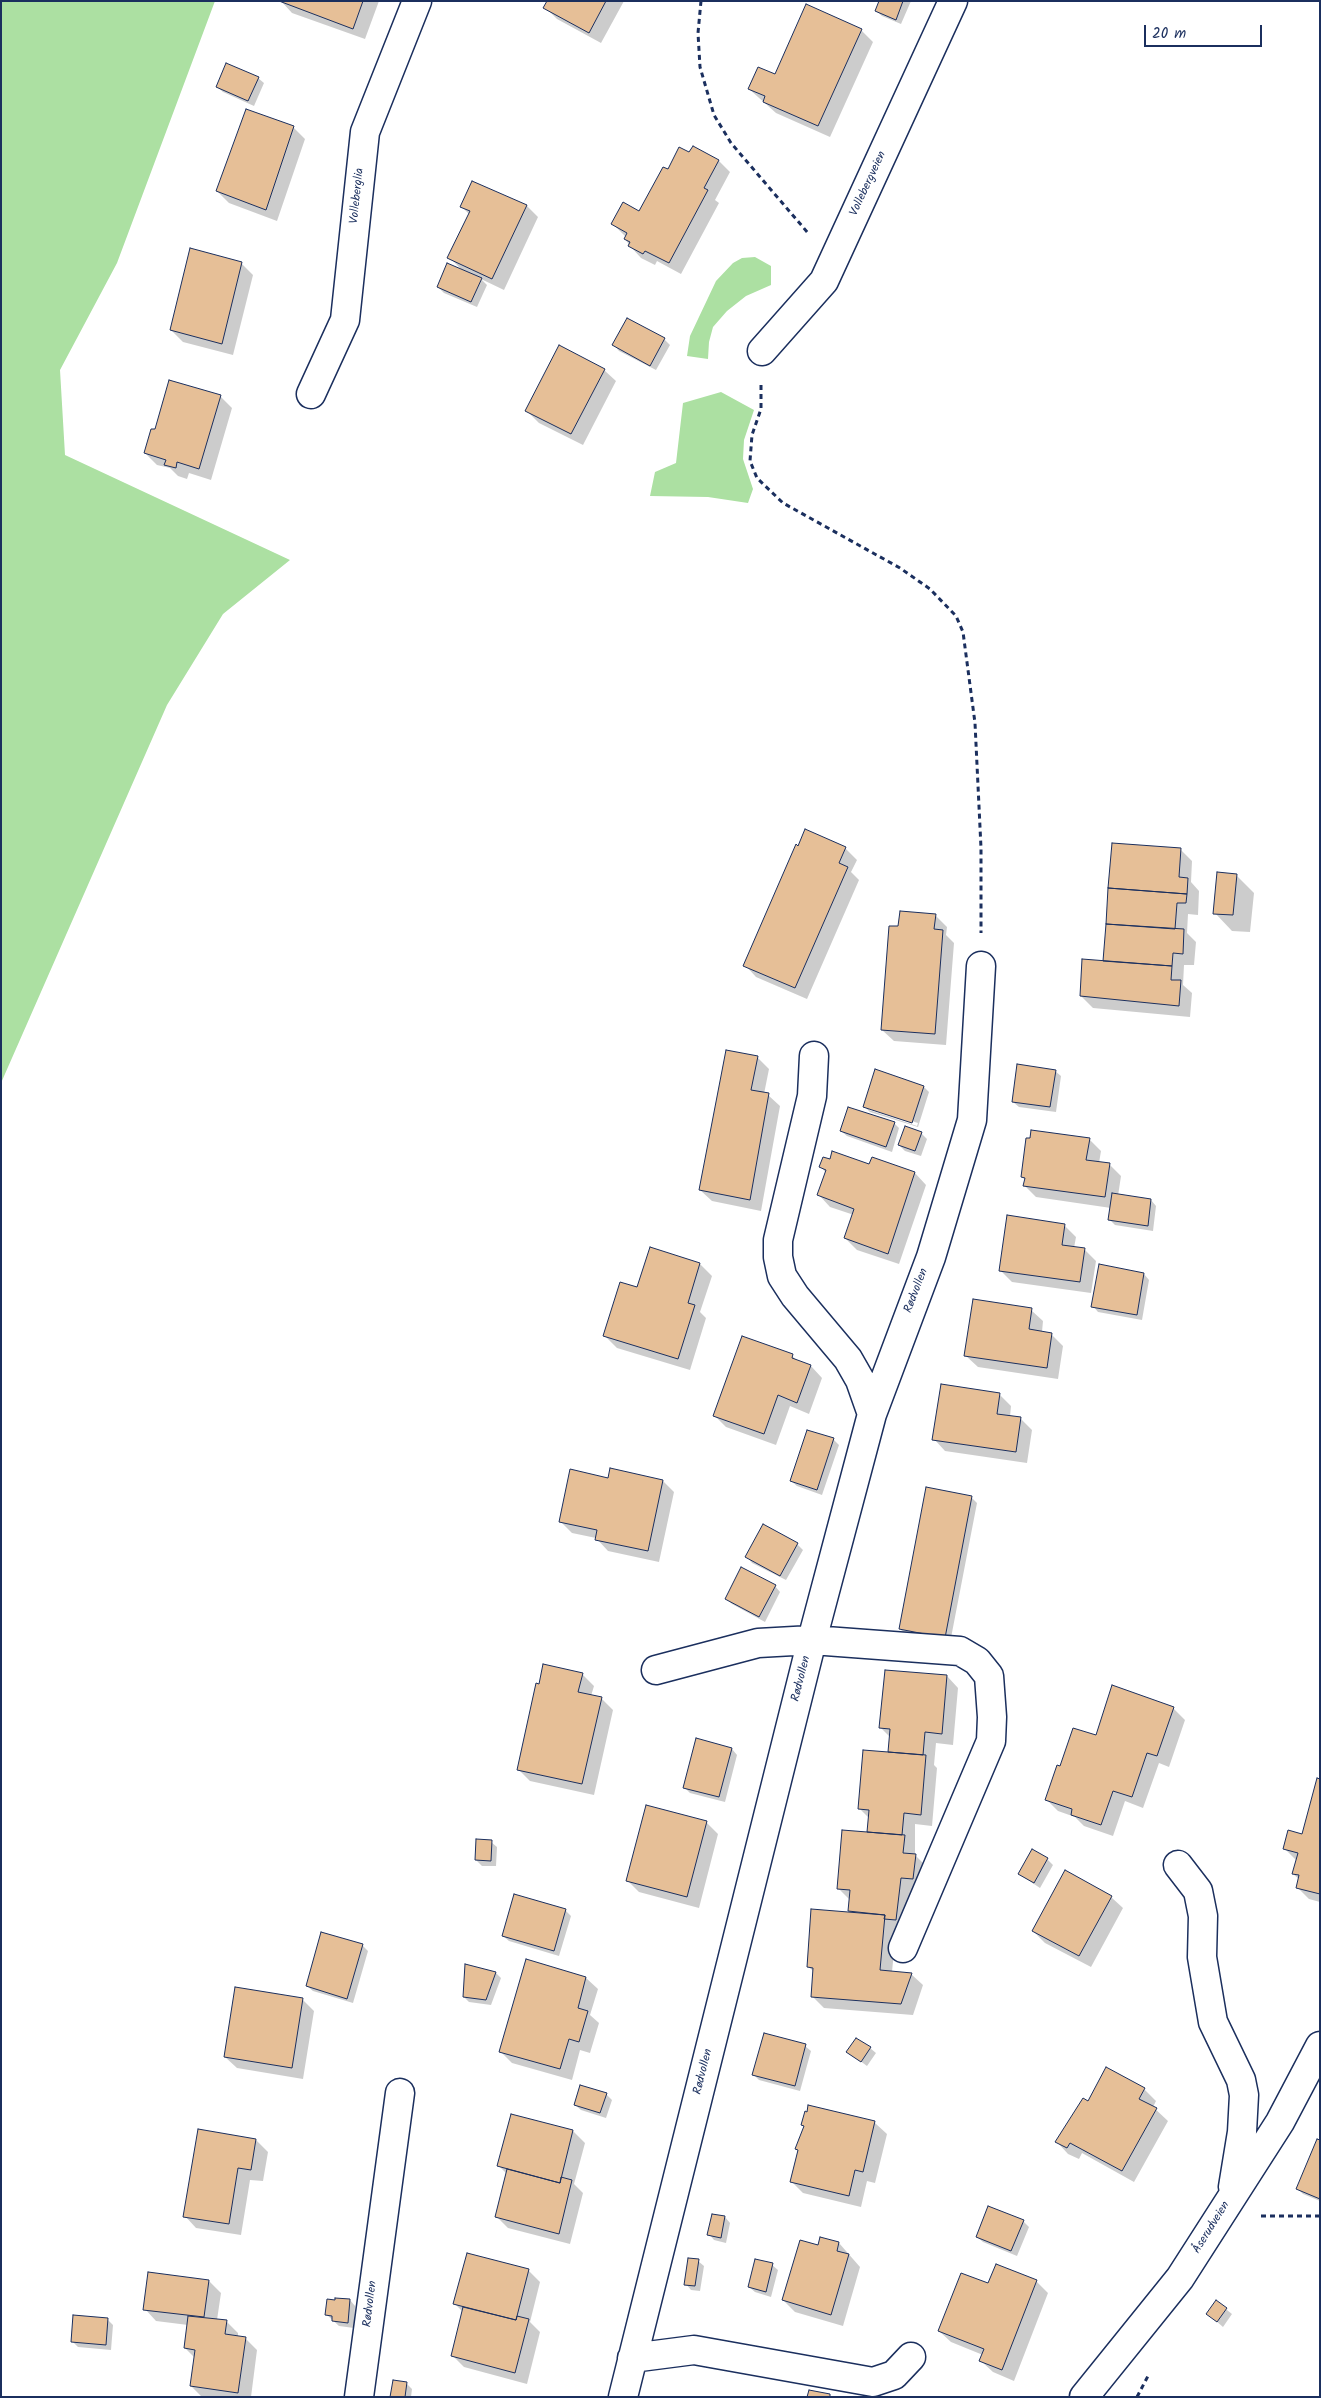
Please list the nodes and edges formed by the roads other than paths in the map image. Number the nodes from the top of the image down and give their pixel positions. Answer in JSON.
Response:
{"nodes":[{"id":1,"x":417,"y":1,"type":"edge"},
{"id":2,"x":953,"y":1,"type":"edge"},
{"id":3,"x":762,"y":351,"type":"road end"},
{"id":4,"x":311,"y":394,"type":"dead end"},
{"id":5,"x":981,"y":966,"type":"road end"},
{"id":6,"x":814,"y":1056,"type":"dead end"},
{"id":7,"x":872,"y":1414,"type":"junction"},
{"id":8,"x":812,"y":1640,"type":"junction"},
{"id":9,"x":656,"y":1670,"type":"dead end"},
{"id":10,"x":1178,"y":1865,"type":"dead end"},
{"id":11,"x":903,"y":1948,"type":"dead end"},
{"id":12,"x":1320,"y":2046,"type":"edge"},
{"id":13,"x":400,"y":2093,"type":"dead end"},
{"id":14,"x":1232,"y":2196,"type":"junction"},
{"id":15,"x":912,"y":2357,"type":"dead end"},
{"id":16,"x":632,"y":2358,"type":"junction"},
{"id":17,"x":359,"y":2397,"type":"edge"},
{"id":18,"x":623,"y":2397,"type":"edge"},
{"id":19,"x":1084,"y":2397,"type":"edge"}],
"edges":[{"from":1,"to":4,"type":"street","name":"Volleberglia"},
{"from":2,"to":3,"type":"street","name":"Vollebergveien"},
{"from":5,"to":7,"type":"street","name":"Rødvollen"},
{"from":6,"to":7,"type":"street"},
{"from":7,"to":8,"type":"street","name":"Rødvollen"},
{"from":8,"to":9,"type":"street"},
{"from":8,"to":11,"type":"street"},
{"from":8,"to":16,"type":"street","name":"Rødvollen"},
{"from":10,"to":14,"type":"street"},
{"from":12,"to":14,"type":"street","name":"Åserudveien"},
{"from":13,"to":17,"type":"street","name":"Rødvollen"},
{"from":14,"to":19,"type":"street","name":"Åserudveien"},
{"from":15,"to":16,"type":"street"},
{"from":16,"to":18,"type":"street","name":"Rødvollen"}]}
